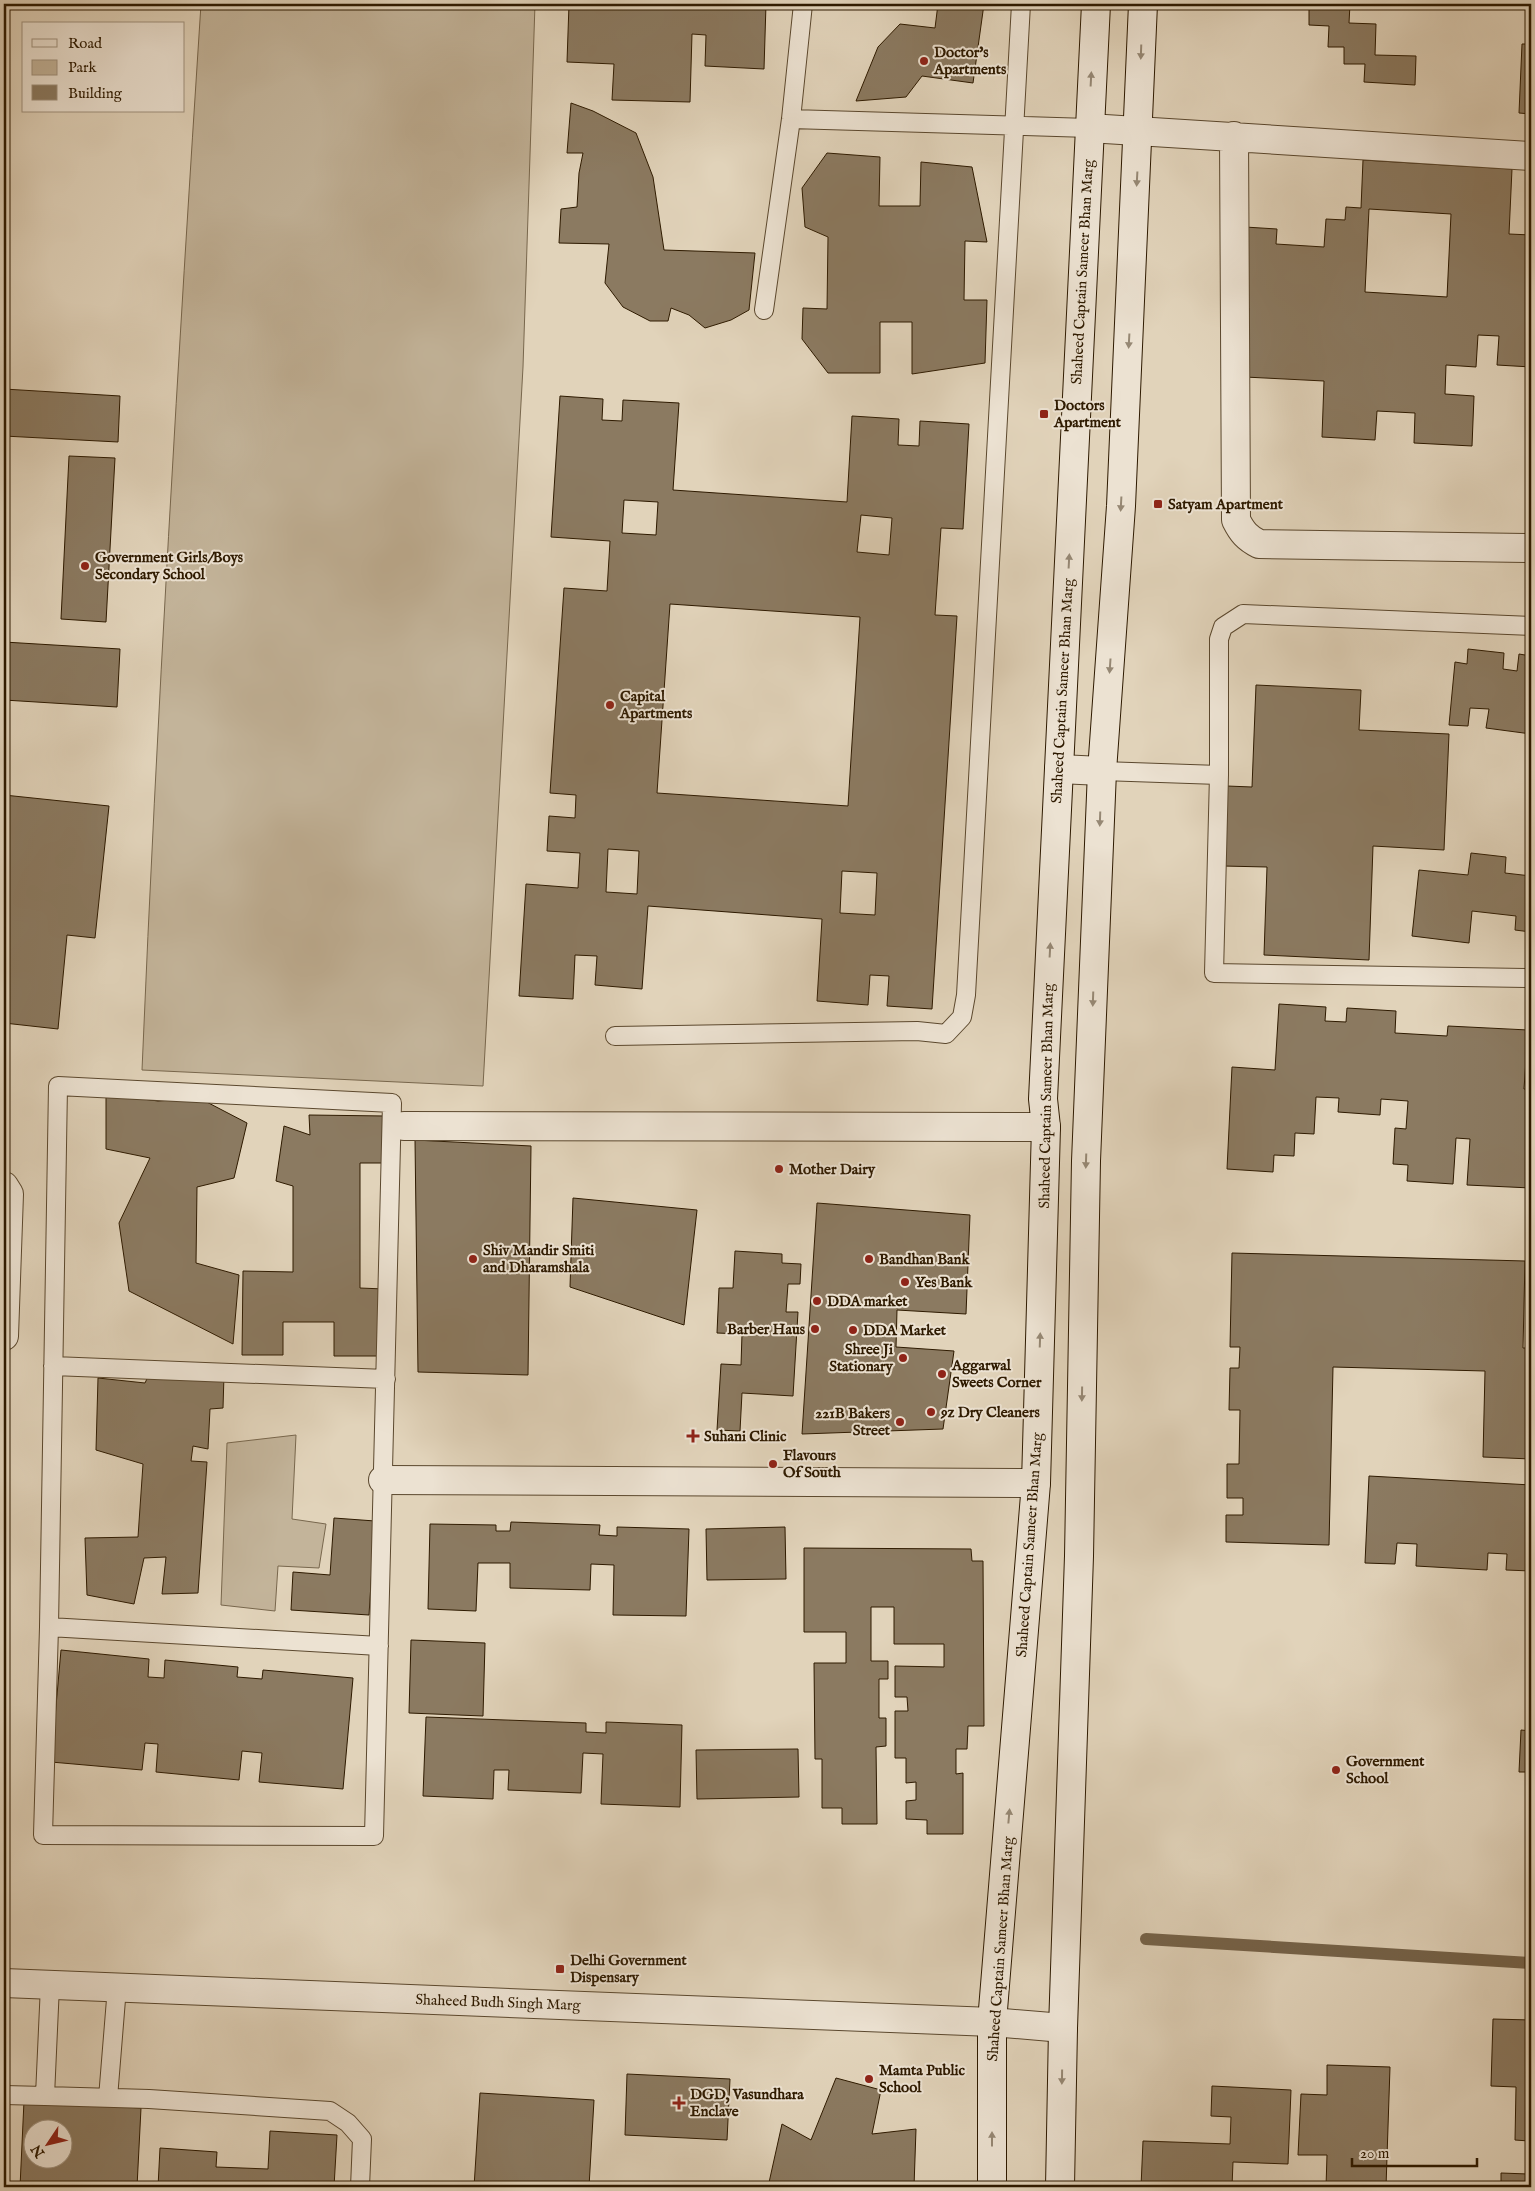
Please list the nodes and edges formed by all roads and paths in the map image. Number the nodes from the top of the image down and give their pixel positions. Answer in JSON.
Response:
{"nodes":[{"id":1,"x":803,"y":4,"type":"edge"},
{"id":2,"x":1021,"y":4,"type":"edge"},
{"id":3,"x":1096,"y":4,"type":"edge"},
{"id":4,"x":1142,"y":4,"type":"edge"},
{"id":5,"x":791,"y":119,"type":"junction"},
{"id":6,"x":1013,"y":125,"type":"junction"},
{"id":7,"x":1089,"y":128,"type":"junction"},
{"id":8,"x":1139,"y":130,"type":"junction"},
{"id":9,"x":1234,"y":136,"type":"junction"},
{"id":10,"x":1531,"y":156,"type":"edge"},
{"id":11,"x":764,"y":310,"type":"dead end"},
{"id":12,"x":1531,"y":548,"type":"edge"},
{"id":13,"x":1531,"y":626,"type":"edge"},
{"id":14,"x":1059,"y":769,"type":"junction"},
{"id":15,"x":1102,"y":770,"type":"junction"},
{"id":16,"x":1219,"y":775,"type":"junction"},
{"id":17,"x":1531,"y":978,"type":"edge"},
{"id":18,"x":615,"y":1036,"type":"dead end"},
{"id":19,"x":1046,"y":1127,"type":"junction"},
{"id":20,"x":398,"y":1128,"type":"junction"},
{"id":21,"x":4,"y":1186,"type":"edge"},
{"id":22,"x":4,"y":1336,"type":"edge"},
{"id":23,"x":53,"y":1366,"type":"junction"},
{"id":24,"x":386,"y":1379,"type":"junction"},
{"id":25,"x":383,"y":1480,"type":"junction"},
{"id":26,"x":1036,"y":1483,"type":"junction"},
{"id":27,"x":49,"y":1627,"type":"junction"},
{"id":28,"x":379,"y":1646,"type":"junction"},
{"id":29,"x":4,"y":1983,"type":"edge"},
{"id":30,"x":50,"y":1985,"type":"junction"},
{"id":31,"x":117,"y":1987,"type":"junction"},
{"id":32,"x":992,"y":2022,"type":"junction"},
{"id":33,"x":1062,"y":2028,"type":"junction"},
{"id":34,"x":4,"y":2095,"type":"edge"},
{"id":35,"x":46,"y":2096,"type":"junction"},
{"id":36,"x":108,"y":2098,"type":"junction"},
{"id":37,"x":360,"y":2187,"type":"edge"},
{"id":38,"x":992,"y":2187,"type":"edge"},
{"id":39,"x":1060,"y":2187,"type":"edge"}],
"edges":[{"from":1,"to":5,"type":"lane"},
{"from":2,"to":6,"type":"lane"},
{"from":7,"to":3,"type":"street","name":"Shaheed Captain Sameer Bhan Marg","one_way":true},
{"from":4,"to":8,"type":"street","one_way":true},
{"from":5,"to":6,"type":"lane"},
{"from":5,"to":11,"type":"lane"},
{"from":6,"to":7,"type":"lane"},
{"from":6,"to":18,"type":"lane"},
{"from":7,"to":8,"type":"street"},
{"from":14,"to":7,"type":"street","name":"Shaheed Captain Sameer Bhan Marg","one_way":true},
{"from":8,"to":9,"type":"street"},
{"from":8,"to":15,"type":"street","one_way":true},
{"from":9,"to":10,"type":"street"},
{"from":9,"to":12,"type":"street"},
{"from":13,"to":16,"type":"lane"},
{"from":14,"to":15,"type":"street"},
{"from":19,"to":14,"type":"street","name":"Shaheed Captain Sameer Bhan Marg","one_way":true},
{"from":15,"to":16,"type":"lane"},
{"from":15,"to":33,"type":"street","one_way":true},
{"from":16,"to":17,"type":"lane"},
{"from":19,"to":20,"type":"street"},
{"from":26,"to":19,"type":"street","name":"Shaheed Captain Sameer Bhan Marg","one_way":true},
{"from":20,"to":23,"type":"lane"},
{"from":20,"to":24,"type":"lane"},
{"from":21,"to":22,"type":"street"},
{"from":23,"to":24,"type":"lane"},
{"from":23,"to":27,"type":"lane"},
{"from":24,"to":25,"type":"lane"},
{"from":25,"to":26,"type":"street"},
{"from":25,"to":28,"type":"lane"},
{"from":32,"to":26,"type":"street","name":"Shaheed Captain Sameer Bhan Marg","one_way":true},
{"from":27,"to":28,"type":"lane"},
{"from":27,"to":28,"type":"lane"},
{"from":29,"to":30,"type":"street","name":"Shaheed Budh Singh Marg"},
{"from":30,"to":31,"type":"street","name":"Shaheed Budh Singh Marg"},
{"from":30,"to":35,"type":"lane"},
{"from":31,"to":32,"type":"street","name":"Shaheed Budh Singh Marg"},
{"from":31,"to":36,"type":"lane"},
{"from":32,"to":33,"type":"street","name":"Shaheed Budh Singh Marg"},
{"from":38,"to":32,"type":"street","name":"Shaheed Captain Sameer Bhan Marg","one_way":true},
{"from":33,"to":39,"type":"street","one_way":true},
{"from":34,"to":35,"type":"lane"},
{"from":35,"to":36,"type":"lane"},
{"from":36,"to":37,"type":"lane"}]}
